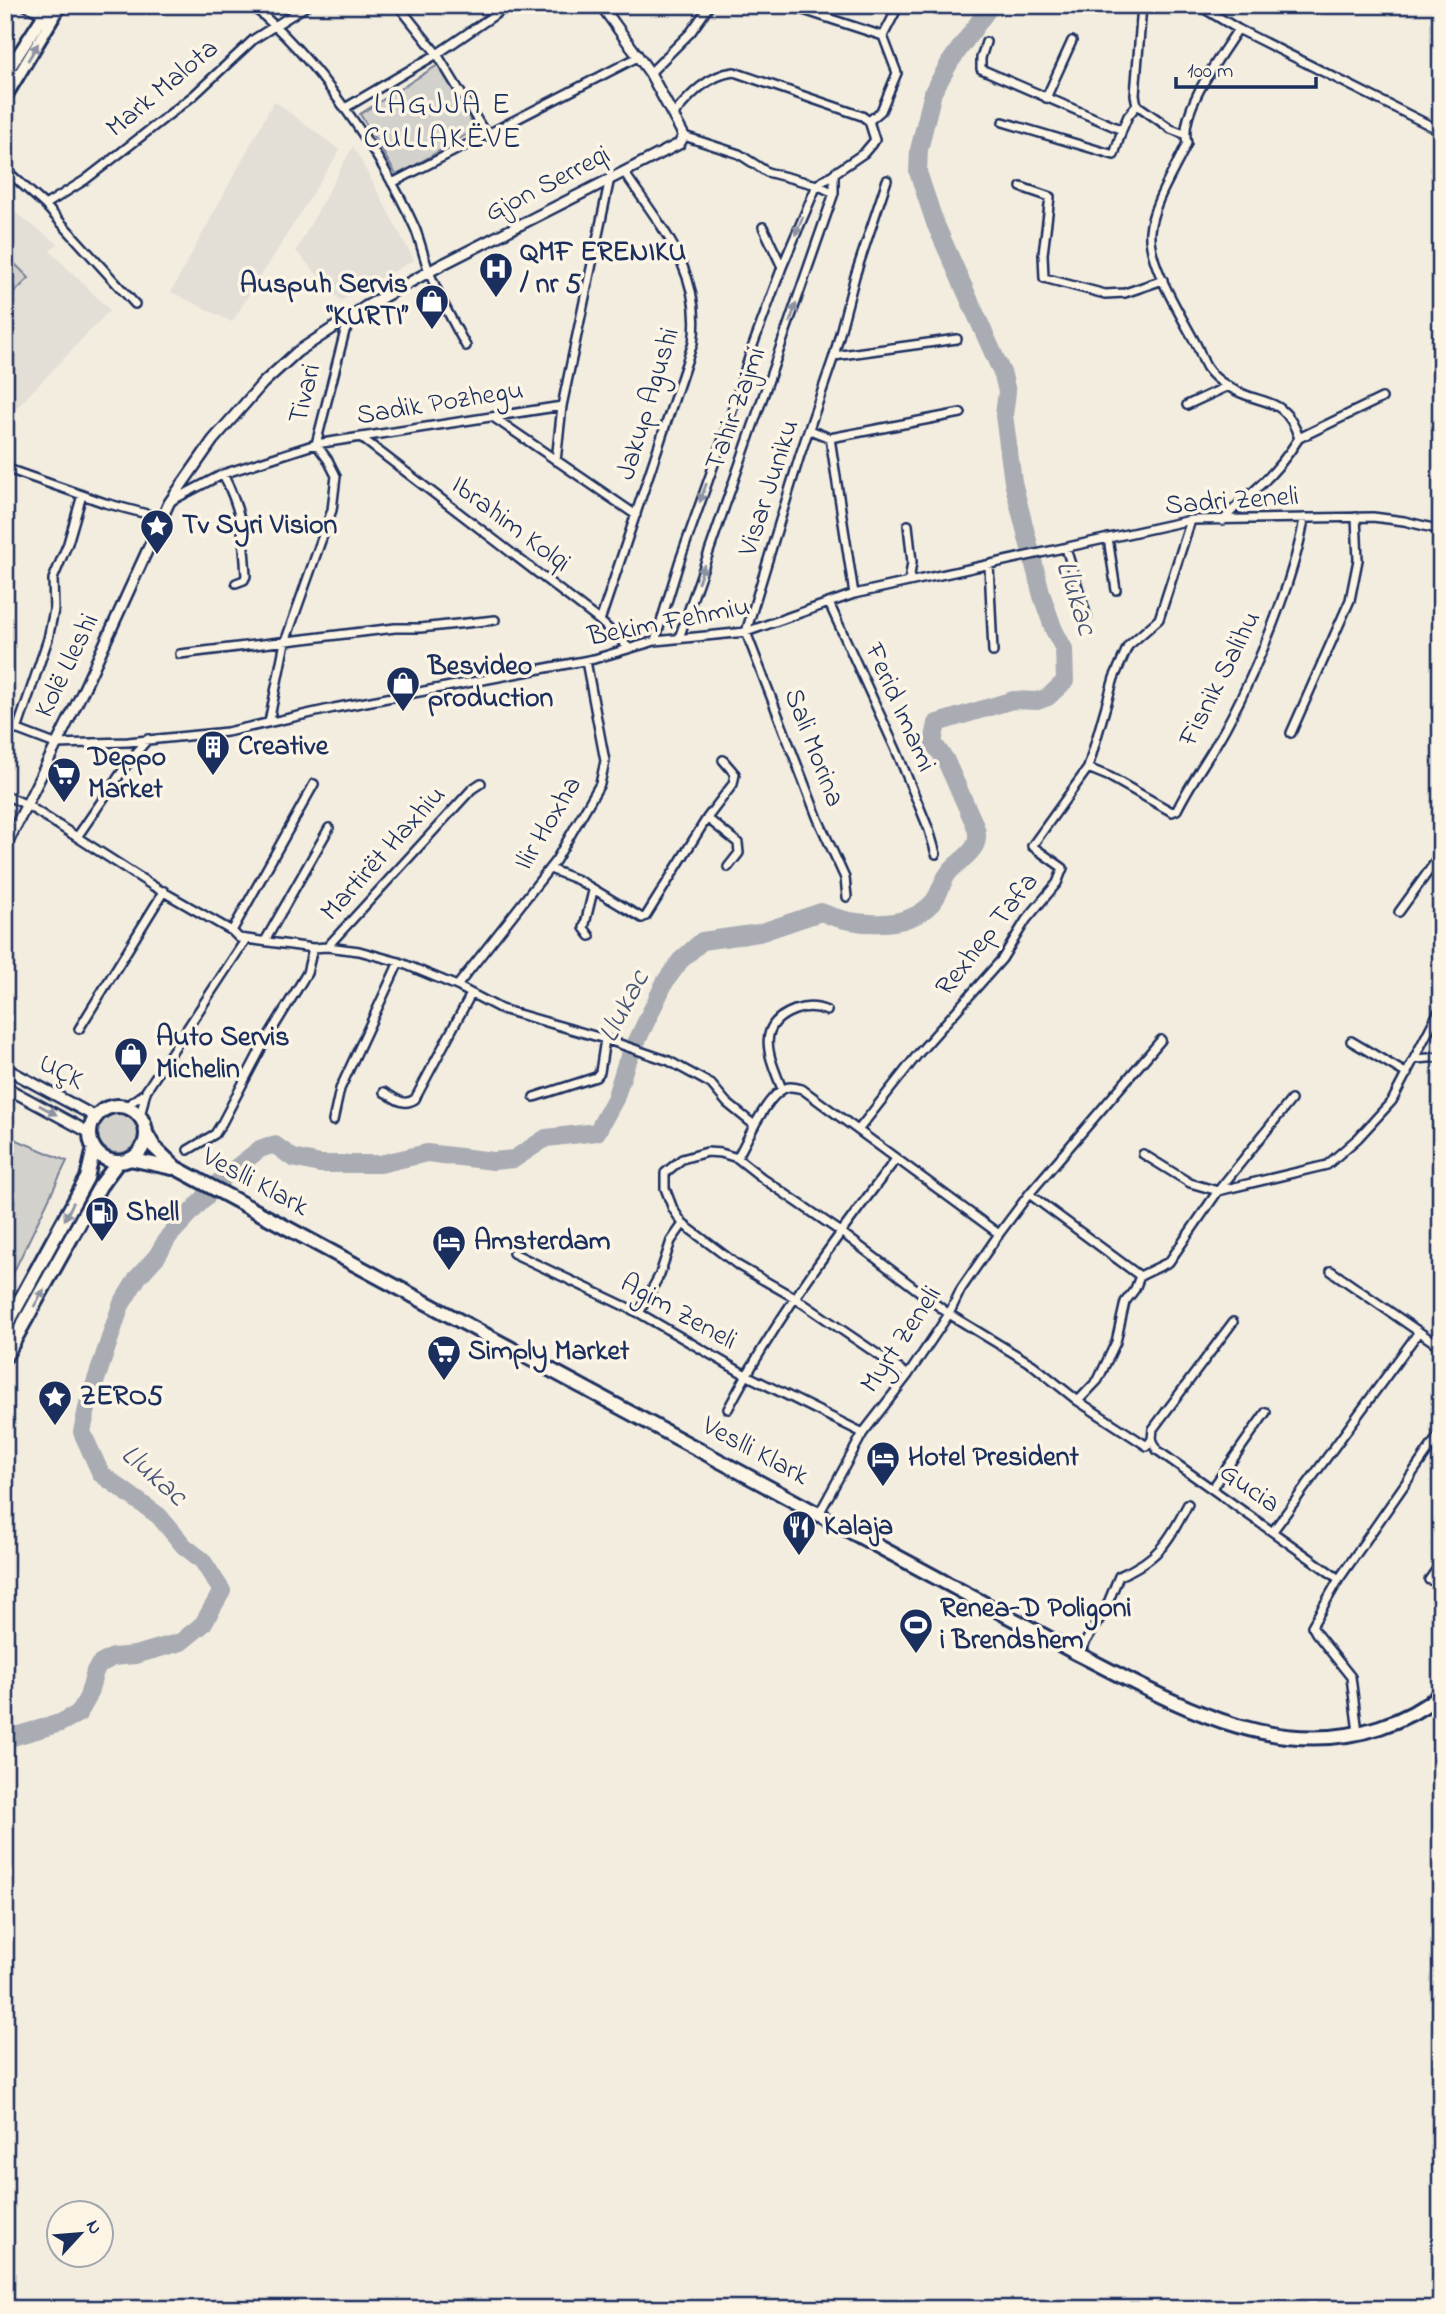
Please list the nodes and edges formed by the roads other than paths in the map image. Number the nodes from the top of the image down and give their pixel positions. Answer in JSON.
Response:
{"nodes":[{"id":1,"x":23,"y":5,"type":"edge"},
{"id":2,"x":250,"y":5,"type":"edge"},
{"id":3,"x":308,"y":5,"type":"edge"},
{"id":4,"x":398,"y":5,"type":"edge"},
{"id":5,"x":509,"y":5,"type":"edge"},
{"id":6,"x":710,"y":5,"type":"edge"},
{"id":7,"x":788,"y":5,"type":"edge"},
{"id":8,"x":899,"y":5,"type":"edge"},
{"id":9,"x":1142,"y":5,"type":"edge"},
{"id":10,"x":1198,"y":5,"type":"edge"},
{"id":11,"x":602,"y":6,"type":"edge"},
{"id":12,"x":56,"y":8,"type":"edge"},
{"id":13,"x":43,"y":16,"type":"junction"},
{"id":14,"x":275,"y":25,"type":"junction"},
{"id":15,"x":1238,"y":29,"type":"junction"},
{"id":16,"x":883,"y":36,"type":"junction"},
{"id":17,"x":1072,"y":41,"type":"dead end"},
{"id":18,"x":986,"y":42,"type":"dead end"},
{"id":19,"x":437,"y":54,"type":"junction"},
{"id":20,"x":638,"y":57,"type":"junction"},
{"id":21,"x":650,"y":73,"type":"junction"},
{"id":22,"x":5,"y":75,"type":"edge"},
{"id":23,"x":5,"y":98,"type":"edge"},
{"id":24,"x":1046,"y":98,"type":"junction"},
{"id":25,"x":1138,"y":105,"type":"junction"},
{"id":26,"x":345,"y":108,"type":"junction"},
{"id":27,"x":674,"y":114,"type":"junction"},
{"id":28,"x":869,"y":121,"type":"junction"},
{"id":29,"x":1003,"y":122,"type":"dead end"},
{"id":30,"x":1122,"y":130,"type":"junction"},
{"id":31,"x":1441,"y":131,"type":"edge"},
{"id":32,"x":1184,"y":134,"type":"junction"},
{"id":33,"x":487,"y":136,"type":"junction"},
{"id":34,"x":684,"y":136,"type":"junction"},
{"id":35,"x":5,"y":169,"type":"edge"},
{"id":36,"x":624,"y":172,"type":"junction"},
{"id":37,"x":834,"y":174,"type":"junction"},
{"id":38,"x":610,"y":178,"type":"junction"},
{"id":39,"x":887,"y":180,"type":"dead end"},
{"id":40,"x":392,"y":183,"type":"junction"},
{"id":41,"x":817,"y":185,"type":"junction"},
{"id":42,"x":1021,"y":187,"type":"dead end"},
{"id":43,"x":834,"y":193,"type":"junction"},
{"id":44,"x":45,"y":205,"type":"junction"},
{"id":45,"x":763,"y":227,"type":"dead end"},
{"id":46,"x":782,"y":267,"type":"junction"},
{"id":47,"x":429,"y":271,"type":"junction"},
{"id":48,"x":1163,"y":280,"type":"junction"},
{"id":49,"x":135,"y":304,"type":"dead end"},
{"id":50,"x":365,"y":307,"type":"junction"},
{"id":51,"x":957,"y":339,"type":"dead end"},
{"id":52,"x":466,"y":345,"type":"dead end"},
{"id":53,"x":834,"y":356,"type":"junction"},
{"id":54,"x":1228,"y":386,"type":"junction"},
{"id":55,"x":1382,"y":398,"type":"dead end"},
{"id":56,"x":1187,"y":405,"type":"dead end"},
{"id":57,"x":562,"y":406,"type":"junction"},
{"id":58,"x":961,"y":413,"type":"dead end"},
{"id":59,"x":493,"y":417,"type":"junction"},
{"id":60,"x":810,"y":430,"type":"junction"},
{"id":61,"x":830,"y":438,"type":"junction"},
{"id":62,"x":363,"y":439,"type":"junction"},
{"id":63,"x":1299,"y":439,"type":"junction"},
{"id":64,"x":316,"y":444,"type":"junction"},
{"id":65,"x":556,"y":461,"type":"junction"},
{"id":66,"x":5,"y":468,"type":"edge"},
{"id":67,"x":223,"y":474,"type":"junction"},
{"id":68,"x":82,"y":495,"type":"junction"},
{"id":69,"x":169,"y":503,"type":"junction"},
{"id":70,"x":636,"y":515,"type":"junction"},
{"id":71,"x":1356,"y":517,"type":"junction"},
{"id":72,"x":162,"y":518,"type":"junction"},
{"id":73,"x":1304,"y":518,"type":"junction"},
{"id":74,"x":1191,"y":520,"type":"junction"},
{"id":75,"x":1223,"y":520,"type":"junction"},
{"id":76,"x":908,"y":525,"type":"dead end"},
{"id":77,"x":1441,"y":530,"type":"edge"},
{"id":78,"x":1108,"y":538,"type":"junction"},
{"id":79,"x":1066,"y":548,"type":"junction"},
{"id":80,"x":989,"y":565,"type":"junction"},
{"id":81,"x":909,"y":582,"type":"junction"},
{"id":82,"x":236,"y":583,"type":"dead end"},
{"id":83,"x":1116,"y":590,"type":"dead end"},
{"id":84,"x":854,"y":594,"type":"junction"},
{"id":85,"x":829,"y":603,"type":"junction"},
{"id":86,"x":1087,"y":617,"type":"dead end"},
{"id":87,"x":495,"y":620,"type":"dead end"},
{"id":88,"x":600,"y":621,"type":"junction"},
{"id":89,"x":746,"y":632,"type":"junction"},
{"id":90,"x":679,"y":638,"type":"junction"},
{"id":91,"x":655,"y":641,"type":"junction"},
{"id":92,"x":285,"y":642,"type":"junction"},
{"id":93,"x":629,"y":648,"type":"junction"},
{"id":94,"x":993,"y":652,"type":"dead end"},
{"id":95,"x":180,"y":654,"type":"dead end"},
{"id":96,"x":586,"y":661,"type":"junction"},
{"id":97,"x":269,"y":722,"type":"junction"},
{"id":98,"x":5,"y":725,"type":"edge"},
{"id":99,"x":17,"y":730,"type":"junction"},
{"id":100,"x":1291,"y":733,"type":"dead end"},
{"id":101,"x":149,"y":739,"type":"junction"},
{"id":102,"x":55,"y":744,"type":"junction"},
{"id":103,"x":723,"y":760,"type":"dead end"},
{"id":104,"x":1088,"y":768,"type":"junction"},
{"id":105,"x":481,"y":783,"type":"dead end"},
{"id":106,"x":314,"y":784,"type":"dead end"},
{"id":107,"x":5,"y":795,"type":"edge"},
{"id":108,"x":27,"y":805,"type":"junction"},
{"id":109,"x":707,"y":818,"type":"junction"},
{"id":110,"x":329,"y":828,"type":"dead end"},
{"id":111,"x":76,"y":837,"type":"junction"},
{"id":112,"x":5,"y":848,"type":"edge"},
{"id":113,"x":936,"y":853,"type":"dead end"},
{"id":114,"x":1441,"y":854,"type":"edge"},
{"id":115,"x":728,"y":867,"type":"dead end"},
{"id":116,"x":550,"y":869,"type":"junction"},
{"id":117,"x":164,"y":891,"type":"junction"},
{"id":118,"x":593,"y":891,"type":"junction"},
{"id":119,"x":847,"y":897,"type":"dead end"},
{"id":120,"x":1399,"y":912,"type":"dead end"},
{"id":121,"x":232,"y":931,"type":"junction"},
{"id":122,"x":590,"y":936,"type":"dead end"},
{"id":123,"x":246,"y":939,"type":"junction"},
{"id":124,"x":265,"y":941,"type":"junction"},
{"id":125,"x":327,"y":947,"type":"junction"},
{"id":126,"x":313,"y":948,"type":"junction"},
{"id":127,"x":399,"y":962,"type":"junction"},
{"id":128,"x":457,"y":986,"type":"junction"},
{"id":129,"x":471,"y":994,"type":"junction"},
{"id":130,"x":1441,"y":1007,"type":"edge"},
{"id":131,"x":827,"y":1011,"type":"dead end"},
{"id":132,"x":79,"y":1029,"type":"dead end"},
{"id":133,"x":605,"y":1039,"type":"junction"},
{"id":134,"x":1161,"y":1040,"type":"dead end"},
{"id":135,"x":1351,"y":1041,"type":"dead end"},
{"id":136,"x":1441,"y":1058,"type":"edge"},
{"id":137,"x":1416,"y":1059,"type":"junction"},
{"id":138,"x":5,"y":1068,"type":"edge"},
{"id":139,"x":1407,"y":1074,"type":"junction"},
{"id":140,"x":5,"y":1087,"type":"edge"},
{"id":141,"x":782,"y":1090,"type":"junction"},
{"id":142,"x":146,"y":1091,"type":"junction"},
{"id":143,"x":384,"y":1092,"type":"dead end"},
{"id":144,"x":534,"y":1097,"type":"dead end"},
{"id":145,"x":1291,"y":1100,"type":"dead end"},
{"id":146,"x":125,"y":1107,"type":"junction"},
{"id":147,"x":96,"y":1117,"type":"junction"},
{"id":148,"x":140,"y":1117,"type":"junction"},
{"id":149,"x":333,"y":1121,"type":"dead end"},
{"id":150,"x":753,"y":1124,"type":"junction"},
{"id":151,"x":859,"y":1129,"type":"junction"},
{"id":152,"x":90,"y":1133,"type":"junction"},
{"id":153,"x":146,"y":1133,"type":"junction"},
{"id":154,"x":94,"y":1147,"type":"junction"},
{"id":155,"x":188,"y":1150,"type":"dead end"},
{"id":156,"x":1143,"y":1154,"type":"dead end"},
{"id":157,"x":737,"y":1157,"type":"junction"},
{"id":158,"x":897,"y":1159,"type":"junction"},
{"id":159,"x":124,"y":1160,"type":"junction"},
{"id":160,"x":176,"y":1168,"type":"junction"},
{"id":161,"x":1218,"y":1191,"type":"junction"},
{"id":162,"x":1030,"y":1194,"type":"junction"},
{"id":163,"x":683,"y":1224,"type":"junction"},
{"id":164,"x":841,"y":1232,"type":"junction"},
{"id":165,"x":999,"y":1234,"type":"junction"},
{"id":166,"x":513,"y":1253,"type":"dead end"},
{"id":167,"x":1331,"y":1271,"type":"dead end"},
{"id":168,"x":1140,"y":1276,"type":"junction"},
{"id":169,"x":795,"y":1298,"type":"junction"},
{"id":170,"x":639,"y":1313,"type":"junction"},
{"id":171,"x":949,"y":1314,"type":"junction"},
{"id":172,"x":1233,"y":1322,"type":"dead end"},
{"id":173,"x":5,"y":1328,"type":"edge"},
{"id":174,"x":1418,"y":1333,"type":"junction"},
{"id":175,"x":1441,"y":1347,"type":"edge"},
{"id":176,"x":5,"y":1357,"type":"edge"},
{"id":177,"x":746,"y":1375,"type":"junction"},
{"id":178,"x":908,"y":1375,"type":"junction"},
{"id":179,"x":1078,"y":1401,"type":"junction"},
{"id":180,"x":728,"y":1409,"type":"dead end"},
{"id":181,"x":1266,"y":1412,"type":"dead end"},
{"id":182,"x":1441,"y":1432,"type":"edge"},
{"id":183,"x":863,"y":1433,"type":"junction"},
{"id":184,"x":1152,"y":1439,"type":"junction"},
{"id":185,"x":1212,"y":1489,"type":"junction"},
{"id":186,"x":1188,"y":1504,"type":"dead end"},
{"id":187,"x":819,"y":1514,"type":"junction"},
{"id":188,"x":1273,"y":1531,"type":"junction"},
{"id":189,"x":1441,"y":1563,"type":"edge"},
{"id":190,"x":1339,"y":1579,"type":"junction"},
{"id":191,"x":1429,"y":1580,"type":"dead end"},
{"id":192,"x":1078,"y":1654,"type":"junction"},
{"id":193,"x":1441,"y":1694,"type":"edge"},
{"id":194,"x":1358,"y":1734,"type":"junction"}],
"edges":[{"from":1,"to":13,"type":"street"},
{"from":2,"to":14,"type":"street"},
{"from":3,"to":14,"type":"street","name":"Mark Malota"},
{"from":4,"to":19,"type":"street"},
{"from":5,"to":19,"type":"street"},
{"from":6,"to":21,"type":"street"},
{"from":7,"to":16,"type":"street"},
{"from":8,"to":16,"type":"street"},
{"from":9,"to":25,"type":"street"},
{"from":10,"to":15,"type":"street"},
{"from":11,"to":20,"type":"street"},
{"from":12,"to":13,"type":"main road"},
{"from":23,"to":12,"type":"main road","one_way":true},
{"from":13,"to":22,"type":"main road"},
{"from":14,"to":26,"type":"street"},
{"from":14,"to":44,"type":"street","name":"Mark Malota"},
{"from":15,"to":31,"type":"street"},
{"from":15,"to":32,"type":"street"},
{"from":16,"to":28,"type":"street"},
{"from":17,"to":24,"type":"street"},
{"from":18,"to":24,"type":"street"},
{"from":19,"to":26,"type":"street"},
{"from":19,"to":33,"type":"street"},
{"from":20,"to":21,"type":"street"},
{"from":20,"to":33,"type":"street"},
{"from":21,"to":27,"type":"street"},
{"from":24,"to":30,"type":"street"},
{"from":25,"to":30,"type":"street"},
{"from":25,"to":32,"type":"street"},
{"from":26,"to":40,"type":"street"},
{"from":27,"to":28,"type":"street"},
{"from":27,"to":34,"type":"street"},
{"from":28,"to":37,"type":"street"},
{"from":29,"to":30,"type":"street"},
{"from":32,"to":48,"type":"street"},
{"from":33,"to":40,"type":"street"},
{"from":34,"to":36,"type":"street","name":"Gjon Serreqi"},
{"from":34,"to":41,"type":"street"},
{"from":35,"to":44,"type":"street"},
{"from":36,"to":38,"type":"street","name":"Gjon Serreqi"},
{"from":36,"to":70,"type":"street","name":"Jakup Agushi"},
{"from":37,"to":41,"type":"street"},
{"from":37,"to":43,"type":"street","name":"Tahir Zajmi"},
{"from":38,"to":47,"type":"street","name":"Gjon Serreqi"},
{"from":38,"to":57,"type":"street"},
{"from":39,"to":53,"type":"street","name":"Visar Juniku"},
{"from":40,"to":47,"type":"street"},
{"from":41,"to":43,"type":"street"},
{"from":41,"to":46,"type":"street","name":"Tahir Zajmi","one_way":true},
{"from":42,"to":48,"type":"street"},
{"from":90,"to":43,"type":"street","name":"Tahir Zajmi","one_way":true},
{"from":44,"to":49,"type":"street"},
{"from":45,"to":46,"type":"street"},
{"from":46,"to":91,"type":"street","name":"Tahir Zajmi","one_way":true},
{"from":47,"to":50,"type":"street","name":"Tivari"},
{"from":47,"to":52,"type":"street"},
{"from":48,"to":54,"type":"street"},
{"from":50,"to":64,"type":"street","name":"Tivari"},
{"from":50,"to":69,"type":"street","name":"Kolë Lleshi"},
{"from":51,"to":53,"type":"street"},
{"from":53,"to":60,"type":"street","name":"Visar Juniku"},
{"from":54,"to":56,"type":"street"},
{"from":54,"to":63,"type":"street"},
{"from":55,"to":63,"type":"street"},
{"from":57,"to":59,"type":"street","name":"Sadik Pozhegu"},
{"from":57,"to":65,"type":"street"},
{"from":58,"to":61,"type":"street"},
{"from":59,"to":62,"type":"street","name":"Sadik Pozhegu"},
{"from":59,"to":65,"type":"street"},
{"from":60,"to":61,"type":"street"},
{"from":60,"to":89,"type":"street","name":"Visar Juniku"},
{"from":61,"to":84,"type":"street"},
{"from":62,"to":64,"type":"street","name":"Sadik Pozhegu"},
{"from":62,"to":88,"type":"street","name":"Ibrahim Kolqi"},
{"from":63,"to":75,"type":"street"},
{"from":64,"to":67,"type":"street","name":"Sadik Pozhegu"},
{"from":64,"to":92,"type":"street","name":"Tivari"},
{"from":65,"to":70,"type":"street"},
{"from":66,"to":68,"type":"street"},
{"from":67,"to":69,"type":"street","name":"Sadik Pozhegu"},
{"from":67,"to":82,"type":"street"},
{"from":68,"to":72,"type":"street"},
{"from":68,"to":99,"type":"street"},
{"from":69,"to":72,"type":"street","name":"Kolë Lleshi"},
{"from":70,"to":88,"type":"street","name":"Jakup Agushi"},
{"from":71,"to":73,"type":"street","name":"Sadri Zeneli"},
{"from":71,"to":77,"type":"street","name":"Sadri Zeneli"},
{"from":71,"to":100,"type":"street"},
{"from":72,"to":102,"type":"street","name":"Kolë Lleshi"},
{"from":73,"to":75,"type":"street","name":"Sadri Zeneli"},
{"from":73,"to":104,"type":"street","name":"Fisnik Salihu"},
{"from":74,"to":75,"type":"street","name":"Sadri Zeneli"},
{"from":74,"to":78,"type":"street","name":"Sadri Zeneli"},
{"from":74,"to":104,"type":"street","name":"Rexhep Tafa"},
{"from":76,"to":81,"type":"street"},
{"from":78,"to":79,"type":"street","name":"Sadri Zeneli"},
{"from":78,"to":83,"type":"street"},
{"from":79,"to":80,"type":"street","name":"Sadri Zeneli"},
{"from":79,"to":86,"type":"street"},
{"from":80,"to":81,"type":"street","name":"Bekim Fehmiu"},
{"from":80,"to":94,"type":"street"},
{"from":81,"to":84,"type":"street","name":"Bekim Fehmiu"},
{"from":84,"to":85,"type":"street","name":"Bekim Fehmiu"},
{"from":85,"to":89,"type":"street","name":"Bekim Fehmiu"},
{"from":85,"to":113,"type":"street","name":"Ferid Imami"},
{"from":87,"to":92,"type":"street"},
{"from":88,"to":93,"type":"street","name":"Ibrahim Kolqi"},
{"from":89,"to":90,"type":"street","name":"Bekim Fehmiu"},
{"from":89,"to":119,"type":"street","name":"Sali Morina"},
{"from":90,"to":91,"type":"street","name":"Bekim Fehmiu"},
{"from":91,"to":93,"type":"street","name":"Bekim Fehmiu"},
{"from":92,"to":95,"type":"street"},
{"from":92,"to":97,"type":"street","name":"Tivari"},
{"from":93,"to":96,"type":"street","name":"Bekim Fehmiu"},
{"from":96,"to":97,"type":"street","name":"Bekim Fehmiu"},
{"from":96,"to":116,"type":"street","name":"Ilir Hoxha"},
{"from":97,"to":101,"type":"street","name":"Bekim Fehmiu"},
{"from":98,"to":99,"type":"street"},
{"from":99,"to":102,"type":"street"},
{"from":101,"to":102,"type":"street","name":"Bekim Fehmiu"},
{"from":101,"to":111,"type":"street"},
{"from":102,"to":108,"type":"street","name":"Kolë Lleshi"},
{"from":103,"to":109,"type":"street"},
{"from":104,"to":151,"type":"street","name":"Rexhep Tafa"},
{"from":105,"to":125,"type":"street","name":"Martirët Haxhiu"},
{"from":106,"to":121,"type":"street"},
{"from":107,"to":108,"type":"street"},
{"from":108,"to":111,"type":"street"},
{"from":108,"to":112,"type":"street","name":"Kolë Lleshi"},
{"from":109,"to":115,"type":"street"},
{"from":109,"to":118,"type":"street"},
{"from":110,"to":124,"type":"street"},
{"from":111,"to":117,"type":"street"},
{"from":114,"to":120,"type":"street"},
{"from":116,"to":118,"type":"street"},
{"from":116,"to":128,"type":"street","name":"Ilir Hoxha"},
{"from":117,"to":121,"type":"street"},
{"from":117,"to":132,"type":"street"},
{"from":118,"to":122,"type":"street"},
{"from":121,"to":123,"type":"street"},
{"from":123,"to":124,"type":"street"},
{"from":123,"to":142,"type":"street"},
{"from":124,"to":126,"type":"street"},
{"from":125,"to":126,"type":"street"},
{"from":125,"to":127,"type":"street"},
{"from":126,"to":155,"type":"street"},
{"from":127,"to":128,"type":"street"},
{"from":127,"to":149,"type":"street"},
{"from":128,"to":129,"type":"street"},
{"from":129,"to":133,"type":"street"},
{"from":129,"to":143,"type":"street"},
{"from":130,"to":137,"type":"street"},
{"from":131,"to":141,"type":"street"},
{"from":133,"to":144,"type":"street"},
{"from":133,"to":150,"type":"street"},
{"from":134,"to":162,"type":"street","name":"Myrt Zeneli"},
{"from":135,"to":139,"type":"street"},
{"from":136,"to":137,"type":"street"},
{"from":137,"to":139,"type":"street"},
{"from":138,"to":147,"type":"street","name":"UÇK"},
{"from":139,"to":161,"type":"street"},
{"from":140,"to":152,"type":"street","name":"UÇK","one_way":true},
{"from":141,"to":150,"type":"street"},
{"from":141,"to":151,"type":"street"},
{"from":142,"to":146,"type":"street"},
{"from":142,"to":148,"type":"street"},
{"from":145,"to":161,"type":"street"},
{"from":146,"to":147,"type":"main road"},
{"from":146,"to":148,"type":"main road"},
{"from":147,"to":152,"type":"main road"},
{"from":148,"to":153,"type":"main road"},
{"from":150,"to":157,"type":"street"},
{"from":151,"to":158,"type":"street"},
{"from":152,"to":154,"type":"main road"},
{"from":153,"to":159,"type":"main road"},
{"from":153,"to":160,"type":"main road","name":"Veslli Klark"},
{"from":154,"to":159,"type":"main road"},
{"from":154,"to":173,"type":"main road","one_way":true},
{"from":156,"to":161,"type":"street"},
{"from":157,"to":163,"type":"street"},
{"from":157,"to":164,"type":"street"},
{"from":158,"to":164,"type":"street","name":"Agim Zeneli"},
{"from":158,"to":165,"type":"street"},
{"from":159,"to":160,"type":"main road","name":"Veslli Klark"},
{"from":176,"to":159,"type":"main road","one_way":true},
{"from":160,"to":187,"type":"main road","name":"Veslli Klark"},
{"from":161,"to":168,"type":"street"},
{"from":162,"to":165,"type":"street","name":"Myrt Zeneli"},
{"from":162,"to":168,"type":"street"},
{"from":163,"to":169,"type":"street"},
{"from":163,"to":170,"type":"street"},
{"from":164,"to":169,"type":"street","name":"Agim Zeneli"},
{"from":164,"to":171,"type":"street"},
{"from":165,"to":171,"type":"street","name":"Myrt Zeneli"},
{"from":166,"to":170,"type":"street","name":"Agim Zeneli"},
{"from":167,"to":174,"type":"street"},
{"from":168,"to":179,"type":"street"},
{"from":169,"to":177,"type":"street","name":"Agim Zeneli"},
{"from":169,"to":178,"type":"street"},
{"from":170,"to":177,"type":"street","name":"Agim Zeneli"},
{"from":171,"to":178,"type":"street","name":"Myrt Zeneli"},
{"from":171,"to":179,"type":"street"},
{"from":172,"to":184,"type":"street"},
{"from":174,"to":175,"type":"street"},
{"from":174,"to":188,"type":"street"},
{"from":177,"to":180,"type":"street"},
{"from":177,"to":183,"type":"street","name":"Agim Zeneli"},
{"from":178,"to":183,"type":"street","name":"Myrt Zeneli"},
{"from":179,"to":184,"type":"street"},
{"from":181,"to":185,"type":"street"},
{"from":182,"to":190,"type":"street"},
{"from":183,"to":187,"type":"street","name":"Myrt Zeneli"},
{"from":184,"to":185,"type":"street","name":"Gucia"},
{"from":185,"to":188,"type":"street","name":"Gucia"},
{"from":186,"to":192,"type":"street"},
{"from":187,"to":192,"type":"main road","name":"Veslli Klark"},
{"from":188,"to":190,"type":"street","name":"Gucia"},
{"from":189,"to":191,"type":"street"},
{"from":190,"to":194,"type":"street"},
{"from":192,"to":194,"type":"main road","name":"Veslli Klark"},
{"from":193,"to":194,"type":"main road","name":"Veslli Klark"}]}
